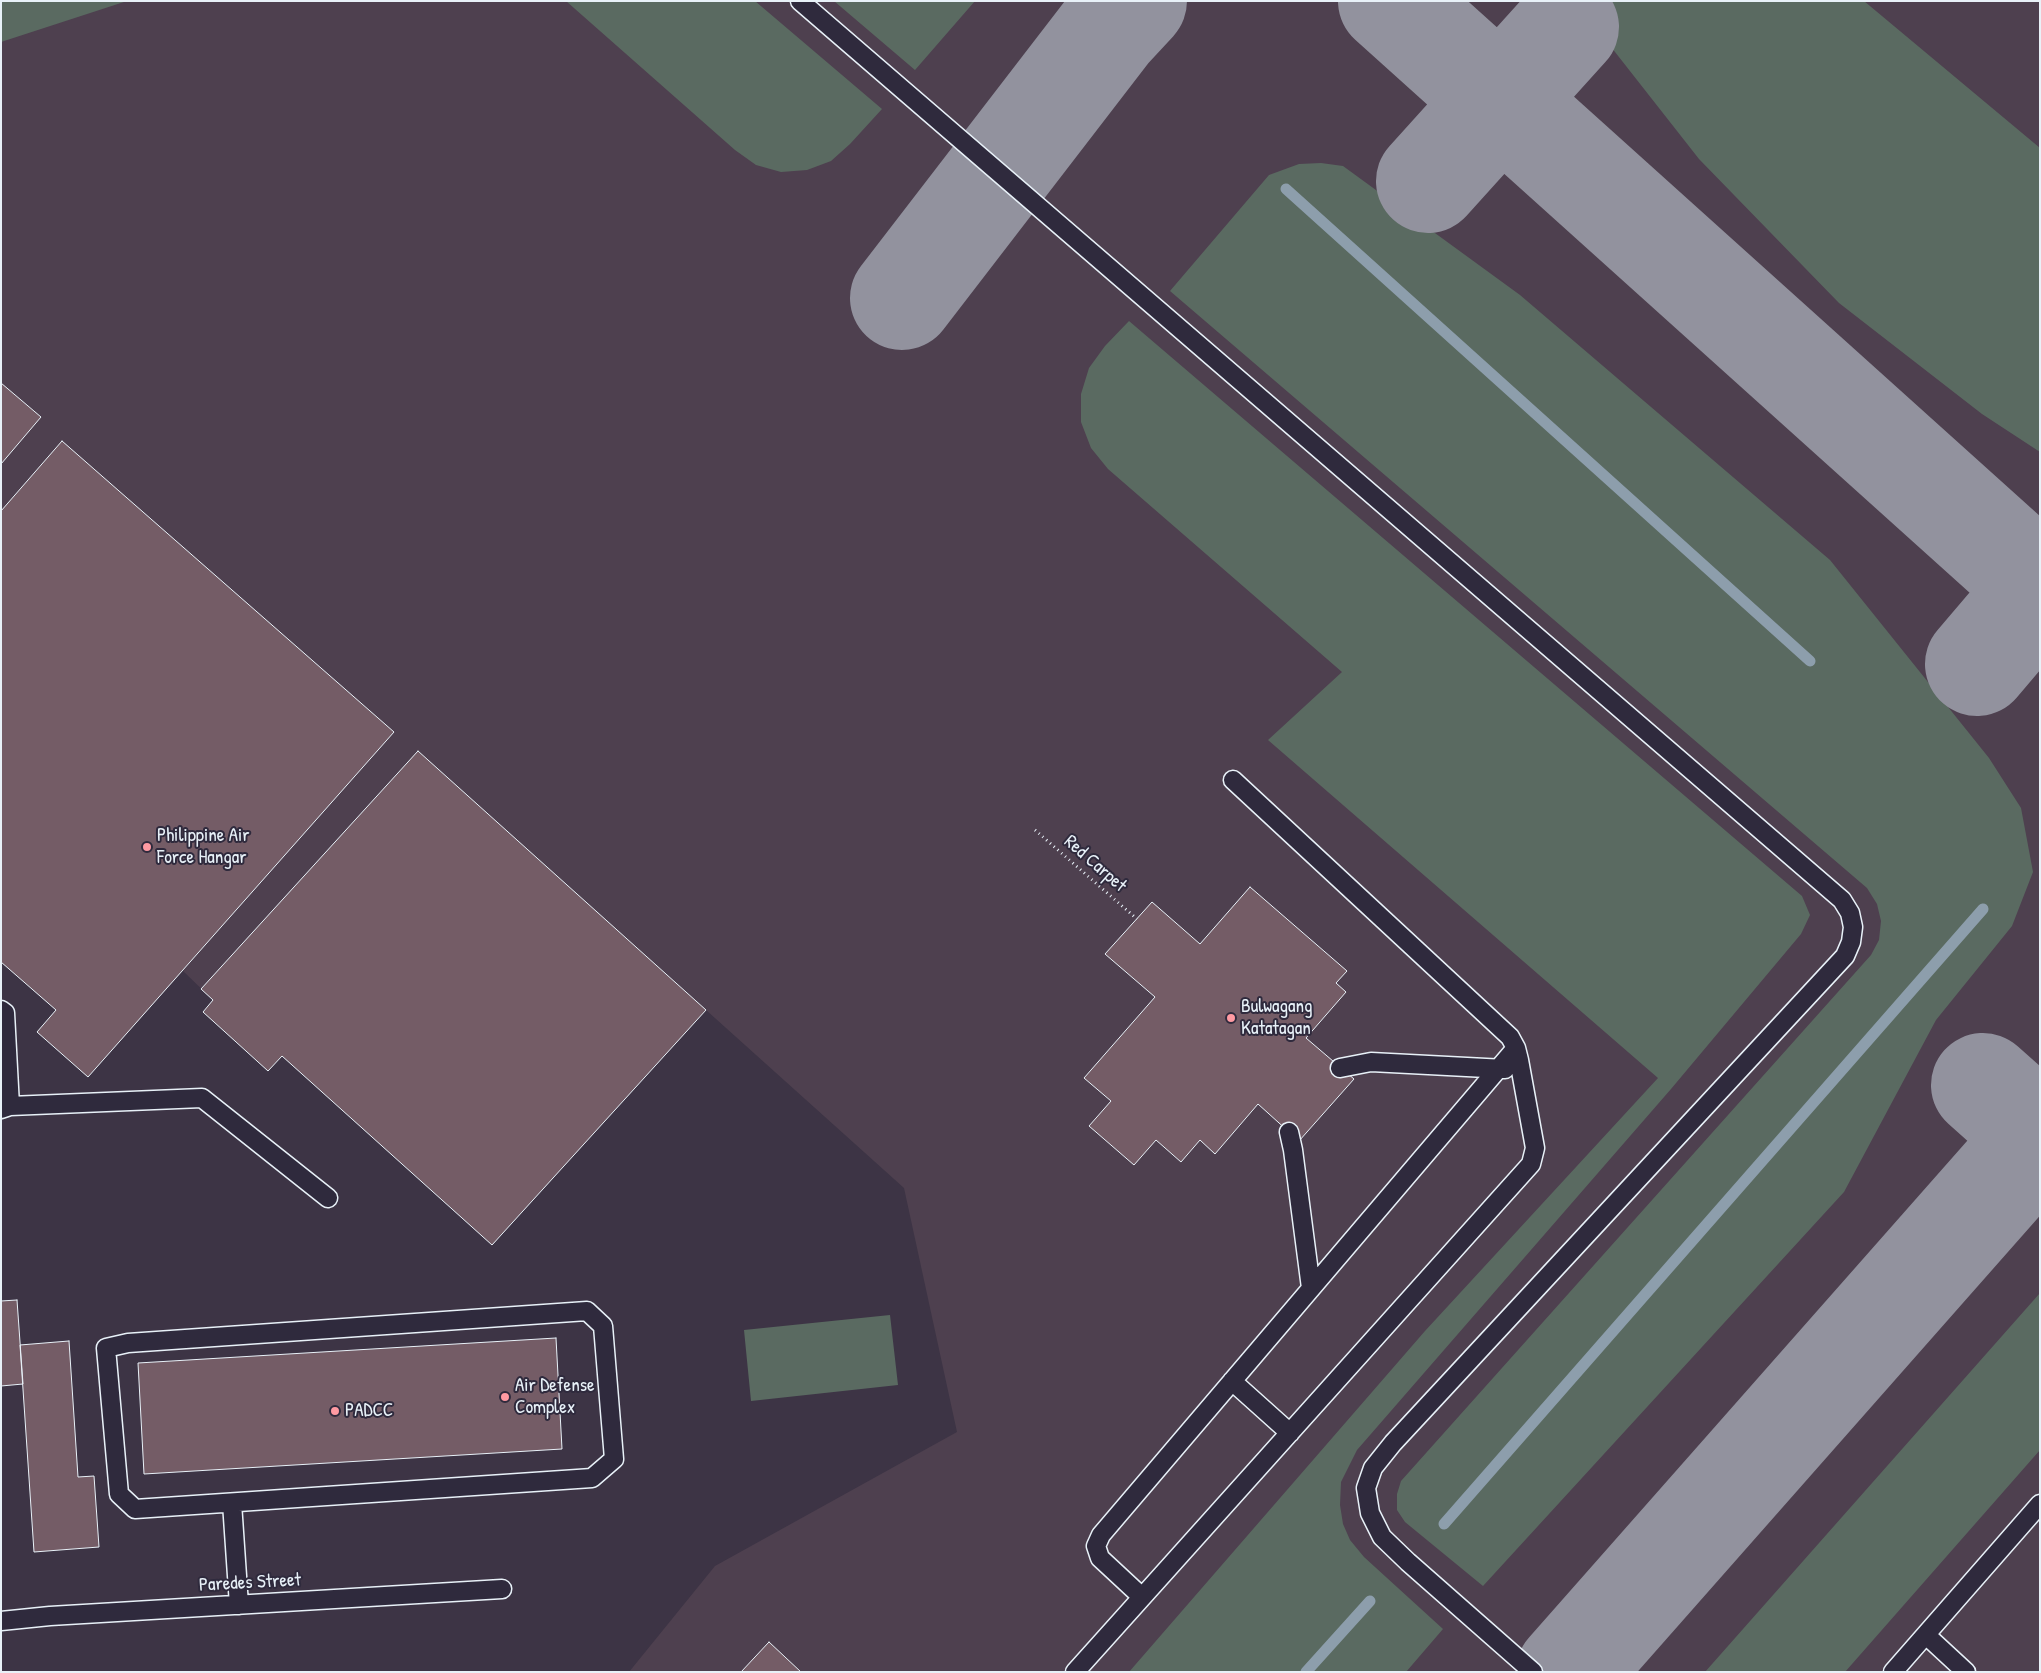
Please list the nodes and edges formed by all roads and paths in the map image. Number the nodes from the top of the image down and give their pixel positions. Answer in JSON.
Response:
{"nodes":[{"id":1,"x":800,"y":1,"type":"edge"},
{"id":2,"x":1233,"y":780,"type":"dead end"},
{"id":3,"x":1034,"y":830,"type":"dead end"},
{"id":4,"x":1137,"y":919,"type":"dead end"},
{"id":5,"x":1,"y":1010,"type":"edge"},
{"id":6,"x":1516,"y":1048,"type":"junction"},
{"id":7,"x":1340,"y":1068,"type":"dead end"},
{"id":8,"x":1498,"y":1069,"type":"junction"},
{"id":9,"x":1526,"y":1096,"type":"junction"},
{"id":10,"x":6,"y":1108,"type":"edge"},
{"id":11,"x":1289,"y":1132,"type":"dead end"},
{"id":12,"x":328,"y":1198,"type":"dead end"},
{"id":13,"x":1311,"y":1288,"type":"junction"},
{"id":14,"x":1232,"y":1381,"type":"junction"},
{"id":15,"x":1290,"y":1433,"type":"junction"},
{"id":16,"x":232,"y":1503,"type":"junction"},
{"id":17,"x":2040,"y":1504,"type":"edge"},
{"id":18,"x":502,"y":1589,"type":"dead end"},
{"id":19,"x":1142,"y":1597,"type":"junction"},
{"id":20,"x":239,"y":1605,"type":"junction"},
{"id":21,"x":1,"y":1621,"type":"edge"},
{"id":22,"x":1926,"y":1635,"type":"junction"},
{"id":23,"x":1076,"y":1672,"type":"edge"},
{"id":24,"x":1533,"y":1672,"type":"edge"},
{"id":25,"x":1893,"y":1672,"type":"edge"},
{"id":26,"x":1966,"y":1672,"type":"edge"}],
"edges":[{"from":1,"to":24,"type":"lane"},
{"from":2,"to":6,"type":"lane"},
{"from":3,"to":4,"type":"path","name":"Red Carpet"},
{"from":5,"to":10,"type":"lane"},
{"from":6,"to":8,"type":"lane"},
{"from":6,"to":9,"type":"lane"},
{"from":7,"to":8,"type":"lane"},
{"from":8,"to":9,"type":"lane"},
{"from":8,"to":13,"type":"lane"},
{"from":9,"to":15,"type":"lane"},
{"from":10,"to":12,"type":"lane"},
{"from":11,"to":13,"type":"lane"},
{"from":13,"to":14,"type":"lane"},
{"from":14,"to":15,"type":"lane"},
{"from":14,"to":19,"type":"lane"},
{"from":15,"to":19,"type":"lane"},
{"from":16,"to":16,"type":"lane"},
{"from":16,"to":20,"type":"lane"},
{"from":17,"to":22,"type":"lane"},
{"from":18,"to":20,"type":"lane","name":"Paredes Street"},
{"from":19,"to":23,"type":"lane"},
{"from":20,"to":21,"type":"lane","name":"Paredes Street"},
{"from":22,"to":25,"type":"lane"},
{"from":22,"to":26,"type":"lane"}]}
